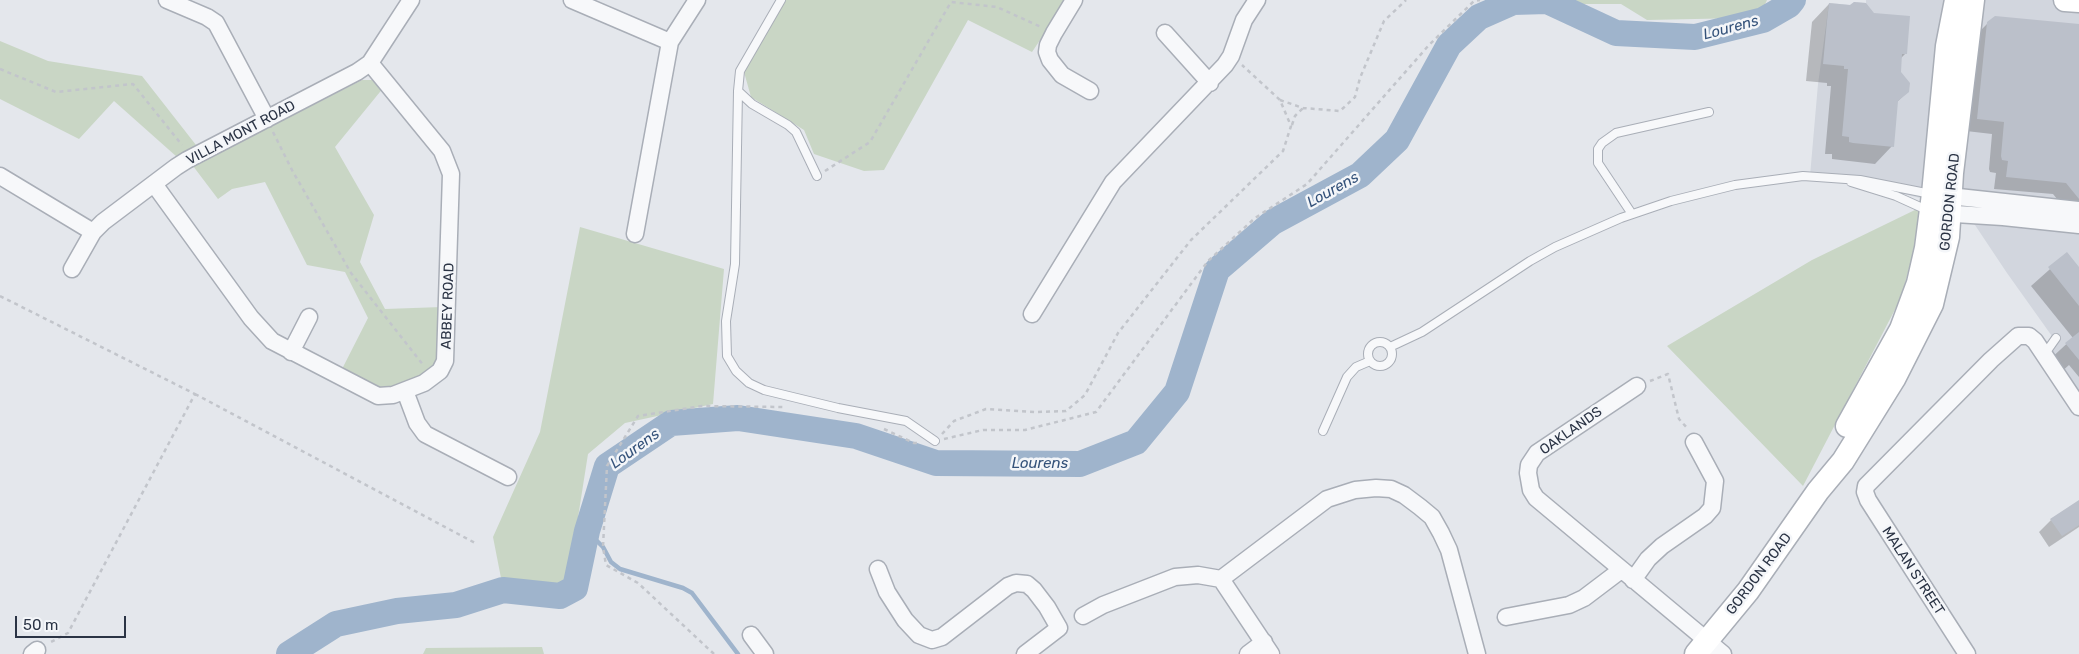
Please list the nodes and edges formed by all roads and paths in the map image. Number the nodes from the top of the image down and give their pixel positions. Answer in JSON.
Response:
{"nodes":[{"id":1,"x":167,"y":0,"type":"edge"},
{"id":2,"x":411,"y":0,"type":"edge"},
{"id":3,"x":572,"y":0,"type":"edge"},
{"id":4,"x":697,"y":0,"type":"edge"},
{"id":5,"x":781,"y":0,"type":"edge"},
{"id":6,"x":1074,"y":0,"type":"edge"},
{"id":7,"x":1257,"y":0,"type":"edge"},
{"id":8,"x":1406,"y":0,"type":"edge"},
{"id":9,"x":1480,"y":0,"type":"edge"},
{"id":10,"x":1973,"y":0,"type":"edge"},
{"id":11,"x":2065,"y":0,"type":"edge"},
{"id":12,"x":2079,"y":1,"type":"edge"},
{"id":13,"x":1949,"y":6,"type":"edge"},
{"id":14,"x":1054,"y":33,"type":"junction"},
{"id":15,"x":1165,"y":33,"type":"dead end"},
{"id":16,"x":670,"y":42,"type":"junction"},
{"id":17,"x":1231,"y":56,"type":"junction"},
{"id":18,"x":370,"y":63,"type":"junction"},
{"id":19,"x":0,"y":69,"type":"edge"},
{"id":20,"x":1210,"y":83,"type":"junction"},
{"id":21,"x":738,"y":91,"type":"junction"},
{"id":22,"x":1090,"y":91,"type":"dead end"},
{"id":23,"x":1280,"y":100,"type":"junction"},
{"id":24,"x":1303,"y":108,"type":"junction"},
{"id":25,"x":1709,"y":112,"type":"dead end"},
{"id":26,"x":266,"y":120,"type":"junction"},
{"id":27,"x":1291,"y":126,"type":"junction"},
{"id":28,"x":192,"y":158,"type":"junction"},
{"id":29,"x":0,"y":176,"type":"edge"},
{"id":30,"x":817,"y":176,"type":"joint"},
{"id":31,"x":1847,"y":180,"type":"junction"},
{"id":32,"x":154,"y":184,"type":"junction"},
{"id":33,"x":1942,"y":204,"type":"junction"},
{"id":34,"x":2079,"y":210,"type":"edge"},
{"id":35,"x":1632,"y":214,"type":"junction"},
{"id":36,"x":2079,"y":225,"type":"edge"},
{"id":37,"x":93,"y":232,"type":"junction"},
{"id":38,"x":635,"y":234,"type":"dead end"},
{"id":39,"x":72,"y":270,"type":"dead end"},
{"id":40,"x":0,"y":296,"type":"edge"},
{"id":41,"x":1032,"y":314,"type":"dead end"},
{"id":42,"x":308,"y":317,"type":"dead end"},
{"id":43,"x":2056,"y":338,"type":"dead end"},
{"id":44,"x":1390,"y":347,"type":"junction"},
{"id":45,"x":291,"y":352,"type":"junction"},
{"id":46,"x":2044,"y":355,"type":"junction"},
{"id":47,"x":1370,"y":361,"type":"junction"},
{"id":48,"x":433,"y":377,"type":"junction"},
{"id":49,"x":1637,"y":386,"type":"joint"},
{"id":50,"x":405,"y":391,"type":"junction"},
{"id":51,"x":195,"y":394,"type":"junction"},
{"id":52,"x":790,"y":407,"type":"dead end"},
{"id":53,"x":2079,"y":407,"type":"edge"},
{"id":54,"x":880,"y":428,"type":"dead end"},
{"id":55,"x":1323,"y":432,"type":"dead end"},
{"id":56,"x":935,"y":441,"type":"junction"},
{"id":57,"x":1694,"y":442,"type":"joint"},
{"id":58,"x":508,"y":477,"type":"dead end"},
{"id":59,"x":477,"y":544,"type":"dead end"},
{"id":60,"x":878,"y":569,"type":"dead end"},
{"id":61,"x":1627,"y":575,"type":"junction"},
{"id":62,"x":1222,"y":579,"type":"junction"},
{"id":63,"x":1083,"y":616,"type":"dead end"},
{"id":64,"x":1506,"y":617,"type":"dead end"},
{"id":65,"x":751,"y":635,"type":"dead end"},
{"id":66,"x":1268,"y":648,"type":"edge"},
{"id":67,"x":1709,"y":650,"type":"edge"},
{"id":68,"x":34,"y":652,"type":"edge"},
{"id":69,"x":714,"y":654,"type":"edge"},
{"id":70,"x":765,"y":654,"type":"edge"},
{"id":71,"x":1025,"y":654,"type":"edge"},
{"id":72,"x":1248,"y":654,"type":"edge"},
{"id":73,"x":1477,"y":654,"type":"edge"},
{"id":74,"x":1967,"y":654,"type":"edge"}],
"edges":[{"from":1,"to":26,"type":"street"},
{"from":2,"to":18,"type":"street","name":"VILLA MONT ROAD"},
{"from":3,"to":16,"type":"street"},
{"from":4,"to":16,"type":"street"},
{"from":5,"to":21,"type":"lane"},
{"from":6,"to":14,"type":"street"},
{"from":7,"to":17,"type":"street"},
{"from":8,"to":24,"type":"path"},
{"from":9,"to":56,"type":"path"},
{"from":10,"to":33,"type":"street","name":"GORDON ROAD"},
{"from":11,"to":12,"type":"street"},
{"from":13,"to":33,"type":"street","name":"GORDON ROAD"},
{"from":14,"to":22,"type":"street"},
{"from":14,"to":30,"type":"path"},
{"from":15,"to":20,"type":"street"},
{"from":16,"to":38,"type":"street"},
{"from":17,"to":20,"type":"street"},
{"from":17,"to":23,"type":"path"},
{"from":18,"to":26,"type":"street","name":"VILLA MONT ROAD"},
{"from":18,"to":48,"type":"street","name":"ABBEY ROAD"},
{"from":19,"to":28,"type":"path"},
{"from":20,"to":41,"type":"street"},
{"from":21,"to":30,"type":"lane"},
{"from":21,"to":56,"type":"lane"},
{"from":23,"to":24,"type":"path"},
{"from":23,"to":27,"type":"path"},
{"from":24,"to":27,"type":"path"},
{"from":25,"to":35,"type":"lane"},
{"from":26,"to":28,"type":"street","name":"VILLA MONT ROAD"},
{"from":26,"to":48,"type":"path"},
{"from":27,"to":56,"type":"path"},
{"from":28,"to":32,"type":"street","name":"VILLA MONT ROAD"},
{"from":29,"to":37,"type":"street"},
{"from":31,"to":33,"type":"lane"},
{"from":31,"to":33,"type":"lane"},
{"from":31,"to":35,"type":"lane"},
{"from":32,"to":37,"type":"street","name":"VILLA MONT ROAD"},
{"from":32,"to":45,"type":"street"},
{"from":33,"to":34,"type":"street"},
{"from":33,"to":36,"type":"street"},
{"from":33,"to":67,"type":"street","name":"GORDON ROAD"},
{"from":35,"to":44,"type":"lane"},
{"from":37,"to":39,"type":"street","name":"VILLA MONT ROAD"},
{"from":40,"to":51,"type":"path"},
{"from":42,"to":45,"type":"street"},
{"from":43,"to":46,"type":"lane"},
{"from":44,"to":47,"type":"lane"},
{"from":44,"to":47,"type":"lane"},
{"from":45,"to":50,"type":"street"},
{"from":46,"to":53,"type":"street"},
{"from":46,"to":74,"type":"street","name":"MALAN STREET"},
{"from":47,"to":55,"type":"lane"},
{"from":48,"to":50,"type":"street"},
{"from":49,"to":57,"type":"path"},
{"from":49,"to":61,"type":"street","name":"OAKLANDS"},
{"from":50,"to":58,"type":"street"},
{"from":51,"to":59,"type":"path"},
{"from":51,"to":68,"type":"path"},
{"from":52,"to":69,"type":"path"},
{"from":54,"to":56,"type":"path"},
{"from":57,"to":61,"type":"street"},
{"from":60,"to":71,"type":"street"},
{"from":61,"to":64,"type":"street"},
{"from":61,"to":67,"type":"street","name":"OAKLANDS"},
{"from":62,"to":63,"type":"street"},
{"from":62,"to":66,"type":"street"},
{"from":62,"to":73,"type":"street"},
{"from":65,"to":70,"type":"street"},
{"from":66,"to":72,"type":"street"}]}
